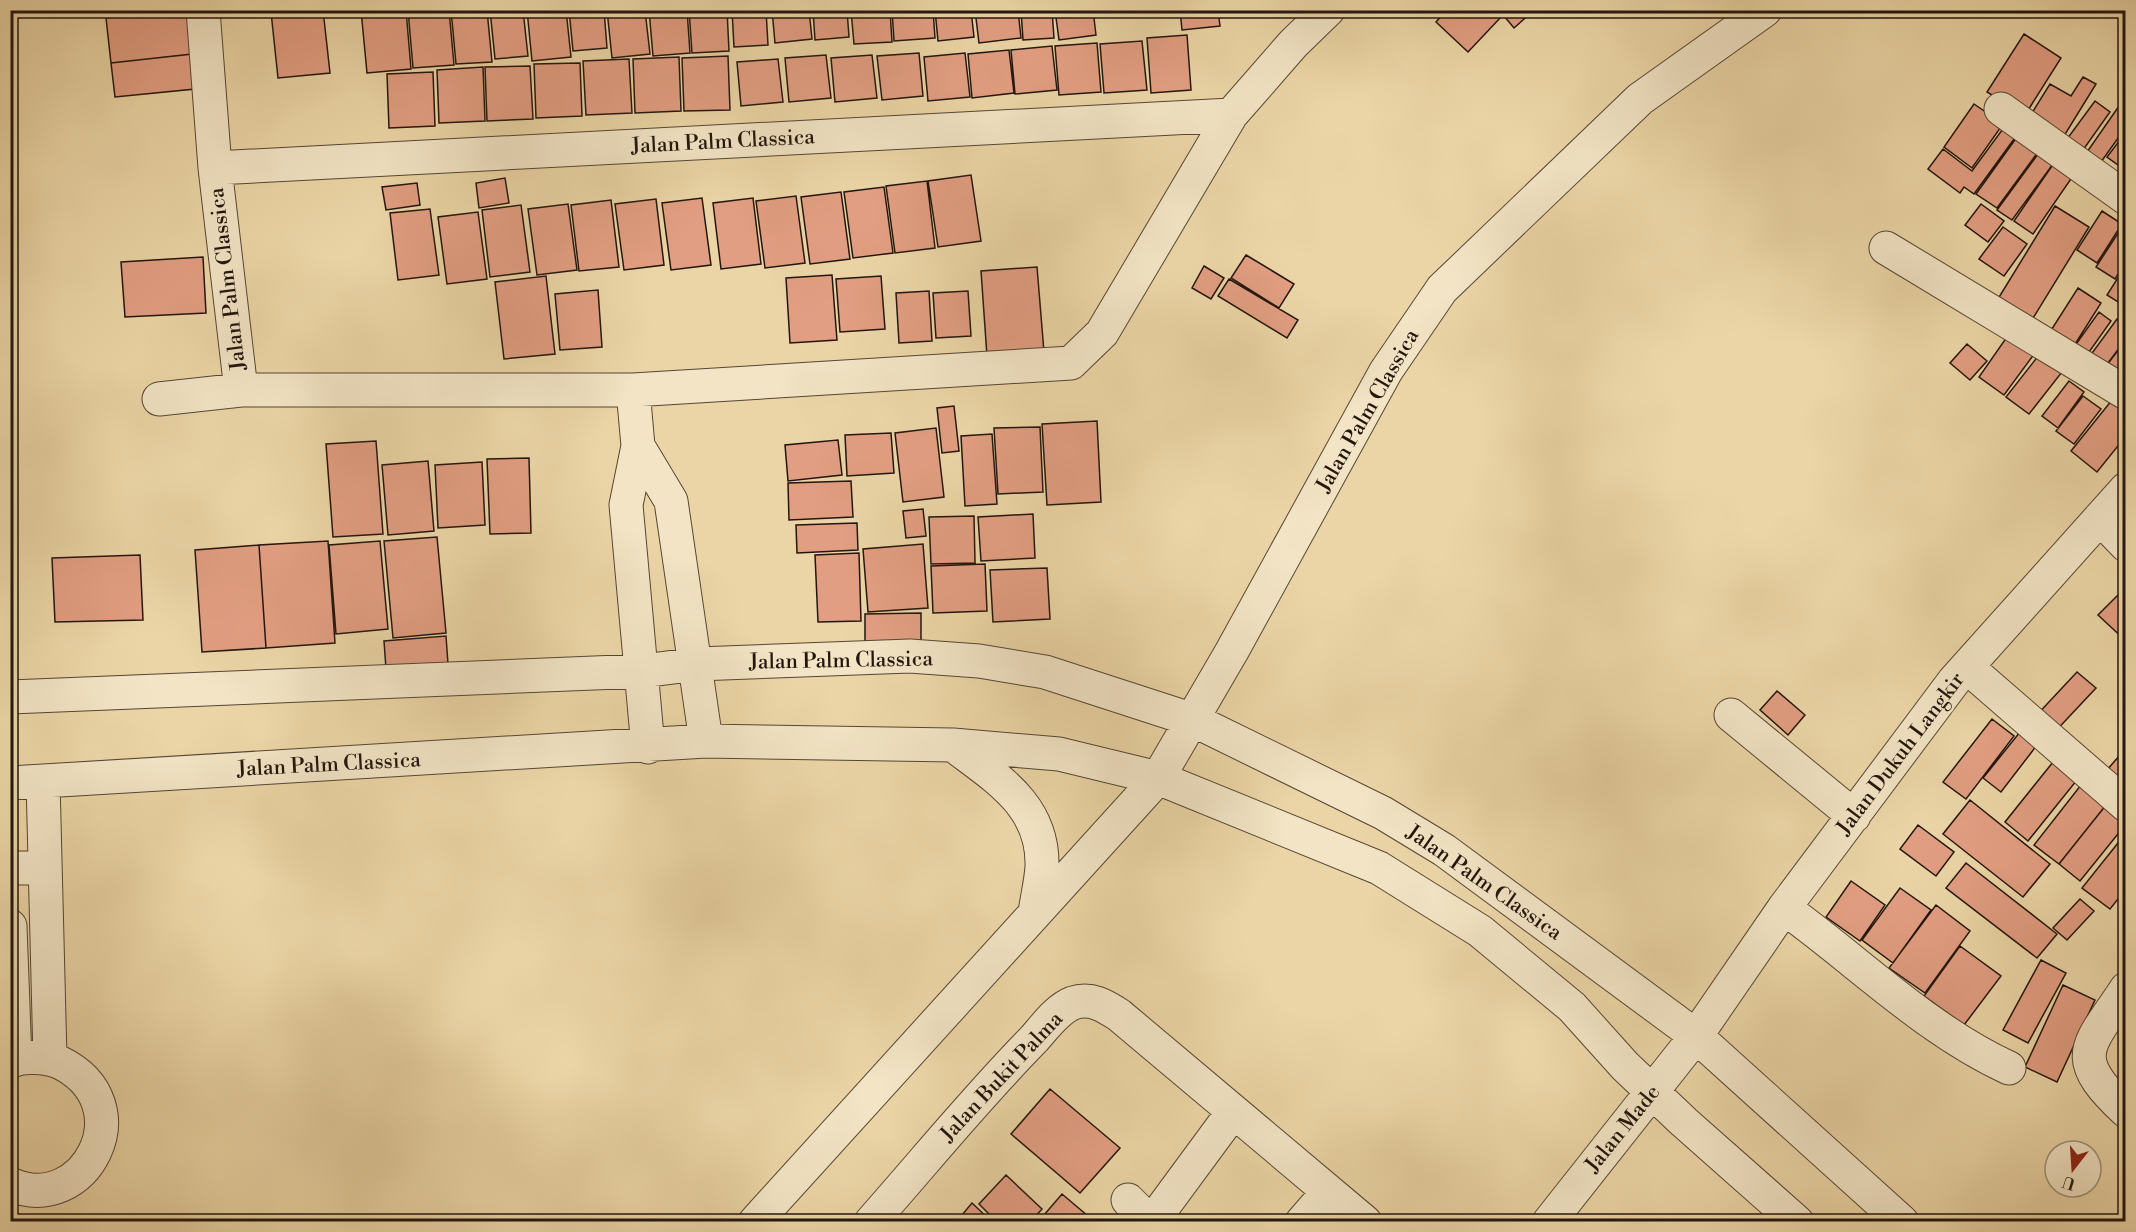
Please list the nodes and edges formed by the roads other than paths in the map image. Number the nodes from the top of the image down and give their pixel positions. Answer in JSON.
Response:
{"nodes":[{"id":1,"x":204,"y":10,"type":"edge"},
{"id":2,"x":1328,"y":10,"type":"edge"},
{"id":3,"x":1766,"y":10,"type":"edge"},
{"id":4,"x":2001,"y":109,"type":"dead end"},
{"id":5,"x":1231,"y":116,"type":"junction"},
{"id":6,"x":215,"y":168,"type":"junction"},
{"id":7,"x":2126,"y":198,"type":"edge"},
{"id":8,"x":1886,"y":248,"type":"dead end"},
{"id":9,"x":241,"y":390,"type":"junction"},
{"id":10,"x":633,"y":390,"type":"junction"},
{"id":11,"x":2126,"y":393,"type":"edge"},
{"id":12,"x":159,"y":399,"type":"dead end"},
{"id":13,"x":638,"y":446,"type":"junction"},
{"id":14,"x":2126,"y":489,"type":"edge"},
{"id":15,"x":2100,"y":518,"type":"junction"},
{"id":16,"x":2126,"y":544,"type":"edge"},
{"id":17,"x":697,"y":664,"type":"junction"},
{"id":18,"x":1967,"y":667,"type":"junction"},
{"id":19,"x":643,"y":671,"type":"junction"},
{"id":20,"x":10,"y":697,"type":"edge"},
{"id":21,"x":1731,"y":715,"type":"dead end"},
{"id":22,"x":1193,"y":720,"type":"junction"},
{"id":23,"x":706,"y":741,"type":"junction"},
{"id":24,"x":953,"y":745,"type":"junction"},
{"id":25,"x":648,"y":747,"type":"junction"},
{"id":26,"x":1158,"y":778,"type":"junction"},
{"id":27,"x":43,"y":781,"type":"junction"},
{"id":28,"x":10,"y":783,"type":"edge"},
{"id":29,"x":2126,"y":805,"type":"edge"},
{"id":30,"x":1854,"y":816,"type":"junction"},
{"id":31,"x":10,"y":868,"type":"edge"},
{"id":32,"x":45,"y":868,"type":"junction"},
{"id":33,"x":1784,"y":908,"type":"junction"},
{"id":34,"x":1035,"y":914,"type":"junction"},
{"id":35,"x":10,"y":926,"type":"edge"},
{"id":36,"x":2126,"y":989,"type":"edge"},
{"id":37,"x":1696,"y":1036,"type":"junction"},
{"id":38,"x":50,"y":1058,"type":"junction"},
{"id":39,"x":13,"y":1061,"type":"edge"},
{"id":40,"x":2009,"y":1068,"type":"dead end"},
{"id":41,"x":1653,"y":1092,"type":"junction"},
{"id":42,"x":2126,"y":1111,"type":"edge"},
{"id":43,"x":1233,"y":1112,"type":"junction"},
{"id":44,"x":10,"y":1184,"type":"edge"},
{"id":45,"x":1328,"y":1192,"type":"junction"},
{"id":46,"x":1144,"y":1214,"type":"edge"},
{"id":47,"x":755,"y":1221,"type":"edge"},
{"id":48,"x":872,"y":1221,"type":"edge"},
{"id":49,"x":1302,"y":1221,"type":"edge"},
{"id":50,"x":1365,"y":1221,"type":"edge"},
{"id":51,"x":1549,"y":1221,"type":"edge"},
{"id":52,"x":1797,"y":1221,"type":"edge"},
{"id":53,"x":1902,"y":1221,"type":"edge"}],
"edges":[{"from":1,"to":6,"type":"street","name":"Jalan Palm Classica"},
{"from":2,"to":5,"type":"street","name":"Jalan Palm Classica"},
{"from":3,"to":22,"type":"street","name":"Jalan Palm Classica"},
{"from":4,"to":7,"type":"street"},
{"from":5,"to":6,"type":"street","name":"Jalan Palm Classica"},
{"from":5,"to":10,"type":"street","name":"Jalan Palm Classica"},
{"from":6,"to":9,"type":"street","name":"Jalan Palm Classica"},
{"from":8,"to":11,"type":"street"},
{"from":9,"to":10,"type":"street","name":"Jalan Palm Classica"},
{"from":9,"to":12,"type":"street","name":"Jalan Palm Classica"},
{"from":10,"to":13,"type":"street"},
{"from":13,"to":17,"type":"street"},
{"from":13,"to":19,"type":"street"},
{"from":14,"to":15,"type":"street","name":"Jalan Dukuh Langkir"},
{"from":15,"to":16,"type":"street"},
{"from":15,"to":18,"type":"street","name":"Jalan Dukuh Langkir"},
{"from":17,"to":19,"type":"street","name":"Jalan Palm Classica"},
{"from":17,"to":22,"type":"street","name":"Jalan Palm Classica"},
{"from":17,"to":23,"type":"street"},
{"from":18,"to":29,"type":"street"},
{"from":18,"to":30,"type":"street","name":"Jalan Dukuh Langkir"},
{"from":19,"to":20,"type":"street","name":"Jalan Palm Classica"},
{"from":19,"to":25,"type":"street"},
{"from":21,"to":30,"type":"street"},
{"from":22,"to":26,"type":"street","name":"Jalan Palm Classica"},
{"from":22,"to":37,"type":"street","name":"Jalan Palm Classica"},
{"from":23,"to":24,"type":"street","name":"Jalan Palm Classica"},
{"from":23,"to":25,"type":"street","name":"Jalan Palm Classica"},
{"from":24,"to":26,"type":"street","name":"Jalan Palm Classica"},
{"from":24,"to":34,"type":"street"},
{"from":25,"to":27,"type":"street","name":"Jalan Palm Classica"},
{"from":26,"to":34,"type":"street"},
{"from":26,"to":41,"type":"street","name":"Jalan Palm Classica"},
{"from":27,"to":28,"type":"street","name":"Jalan Palm Classica"},
{"from":27,"to":32,"type":"street"},
{"from":30,"to":33,"type":"street","name":"Jalan Dukuh Langkir"},
{"from":31,"to":32,"type":"street"},
{"from":32,"to":38,"type":"street"},
{"from":33,"to":37,"type":"street","name":"Jalan Dukuh Langkir"},
{"from":33,"to":40,"type":"street"},
{"from":34,"to":47,"type":"street"},
{"from":35,"to":39,"type":"street"},
{"from":36,"to":42,"type":"street"},
{"from":37,"to":41,"type":"street","name":"Jalan Made"},
{"from":37,"to":53,"type":"street","name":"Jalan Palm Classica"},
{"from":38,"to":39,"type":"street"},
{"from":38,"to":44,"type":"street"},
{"from":41,"to":51,"type":"street","name":"Jalan Made"},
{"from":41,"to":52,"type":"street","name":"Jalan Palm Classica"},
{"from":43,"to":45,"type":"street","name":"Jalan Bukit Palma"},
{"from":43,"to":46,"type":"street"},
{"from":43,"to":48,"type":"street","name":"Jalan Bukit Palma"},
{"from":45,"to":49,"type":"street"},
{"from":45,"to":50,"type":"street","name":"Jalan Bukit Palma"}]}
